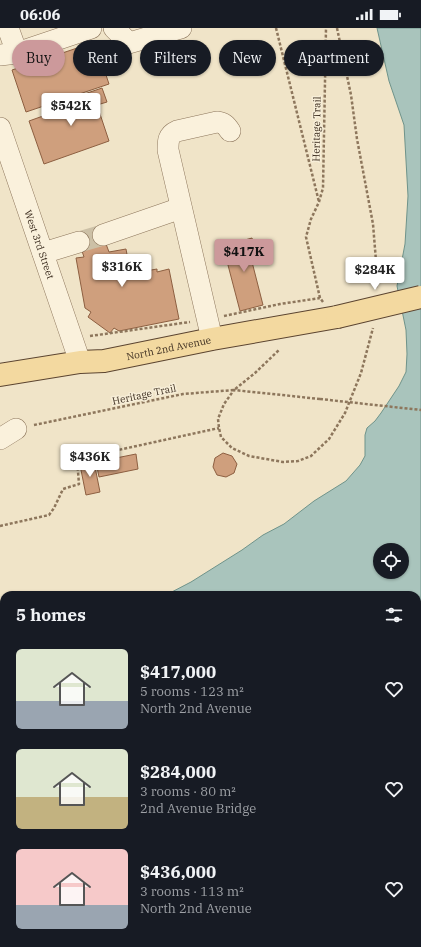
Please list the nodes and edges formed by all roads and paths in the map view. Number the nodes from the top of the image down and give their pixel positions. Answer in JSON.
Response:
{"nodes":[{"id":1,"x":8,"y":28,"type":"edge"},
{"id":2,"x":91,"y":28,"type":"edge"},
{"id":3,"x":114,"y":28,"type":"edge"},
{"id":4,"x":181,"y":28,"type":"edge"},
{"id":5,"x":276,"y":28,"type":"edge"},
{"id":6,"x":326,"y":28,"type":"edge"},
{"id":7,"x":8,"y":54,"type":"edge"},
{"id":8,"x":0,"y":128,"type":"edge"},
{"id":9,"x":230,"y":131,"type":"dead end"},
{"id":10,"x":319,"y":202,"type":"junction"},
{"id":11,"x":181,"y":208,"type":"junction"},
{"id":12,"x":102,"y":234,"type":"tunnel mouth"},
{"id":13,"x":79,"y":242,"type":"tunnel mouth"},
{"id":14,"x":43,"y":253,"type":"junction"},
{"id":15,"x":421,"y":297,"type":"edge"},
{"id":16,"x":320,"y":298,"type":"dead end"},
{"id":17,"x":212,"y":339,"type":"junction"},
{"id":18,"x":279,"y":350,"type":"dead end"},
{"id":19,"x":80,"y":362,"type":"junction"},
{"id":20,"x":0,"y":375,"type":"edge"},
{"id":21,"x":320,"y":399,"type":"dead end"},
{"id":22,"x":421,"y":410,"type":"edge"},
{"id":23,"x":219,"y":428,"type":"dead end"},
{"id":24,"x":8,"y":434,"type":"edge"},
{"id":25,"x":0,"y":526,"type":"edge"}],
"edges":[{"from":1,"to":7,"type":"street"},
{"from":2,"to":7,"type":"street"},
{"from":3,"to":4,"type":"street"},
{"from":5,"to":10,"type":"path"},
{"from":6,"to":10,"type":"path","name":"Heritage Trail"},
{"from":8,"to":14,"type":"street","name":"West 3rd Street"},
{"from":9,"to":11,"type":"street"},
{"from":10,"to":16,"type":"path","name":"Heritage Trail"},
{"from":11,"to":12,"type":"street"},
{"from":11,"to":17,"type":"street"},
{"from":13,"to":14,"type":"street"},
{"from":14,"to":19,"type":"street","name":"West 3rd Street"},
{"from":15,"to":17,"type":"main road","name":"North 2nd Avenue","bridge":true},
{"from":17,"to":19,"type":"main road","name":"North 2nd Avenue"},
{"from":18,"to":24,"type":"path","name":"Heritage Trail"},
{"from":19,"to":20,"type":"main road","name":"North 2nd Avenue"},
{"from":21,"to":22,"type":"path","bridge":true},
{"from":23,"to":25,"type":"path"}]}
